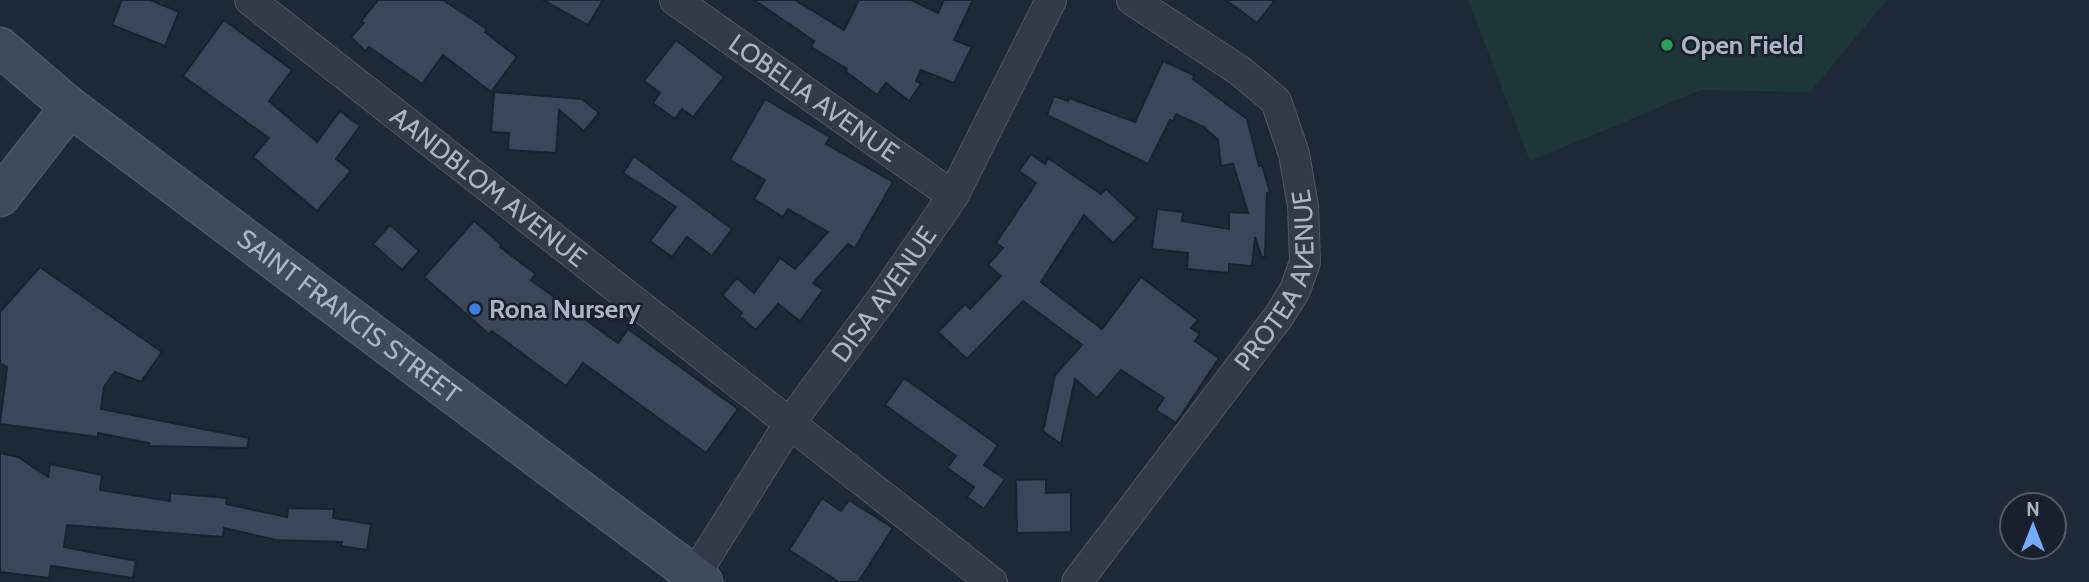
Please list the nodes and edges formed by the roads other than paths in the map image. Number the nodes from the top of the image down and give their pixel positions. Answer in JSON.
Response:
{"nodes":[{"id":1,"x":676,"y":0,"type":"edge"},
{"id":2,"x":1051,"y":0,"type":"edge"},
{"id":3,"x":1132,"y":0,"type":"edge"},
{"id":4,"x":259,"y":3,"type":"edge"},
{"id":5,"x":0,"y":47,"type":"edge"},
{"id":6,"x":70,"y":107,"type":"junction"},
{"id":7,"x":953,"y":196,"type":"junction"},
{"id":8,"x":0,"y":197,"type":"edge"},
{"id":9,"x":789,"y":424,"type":"junction"},
{"id":10,"x":699,"y":579,"type":"edge"},
{"id":11,"x":992,"y":582,"type":"edge"},
{"id":12,"x":1077,"y":582,"type":"edge"}],
"edges":[{"from":1,"to":7,"type":"street","name":"LOBELIA AVENUE"},
{"from":2,"to":7,"type":"street","name":"DISA AVENUE"},
{"from":3,"to":12,"type":"street","name":"PROTEA AVENUE"},
{"from":4,"to":9,"type":"street","name":"AANDBLOM AVENUE"},
{"from":5,"to":6,"type":"street","name":"SAINT FRANCIS STREET"},
{"from":6,"to":8,"type":"street"},
{"from":6,"to":10,"type":"street","name":"SAINT FRANCIS STREET"},
{"from":7,"to":9,"type":"street","name":"DISA AVENUE"},
{"from":9,"to":10,"type":"street","name":"DISA AVENUE"},
{"from":9,"to":11,"type":"street","name":"AANDBLOM AVENUE"}]}
